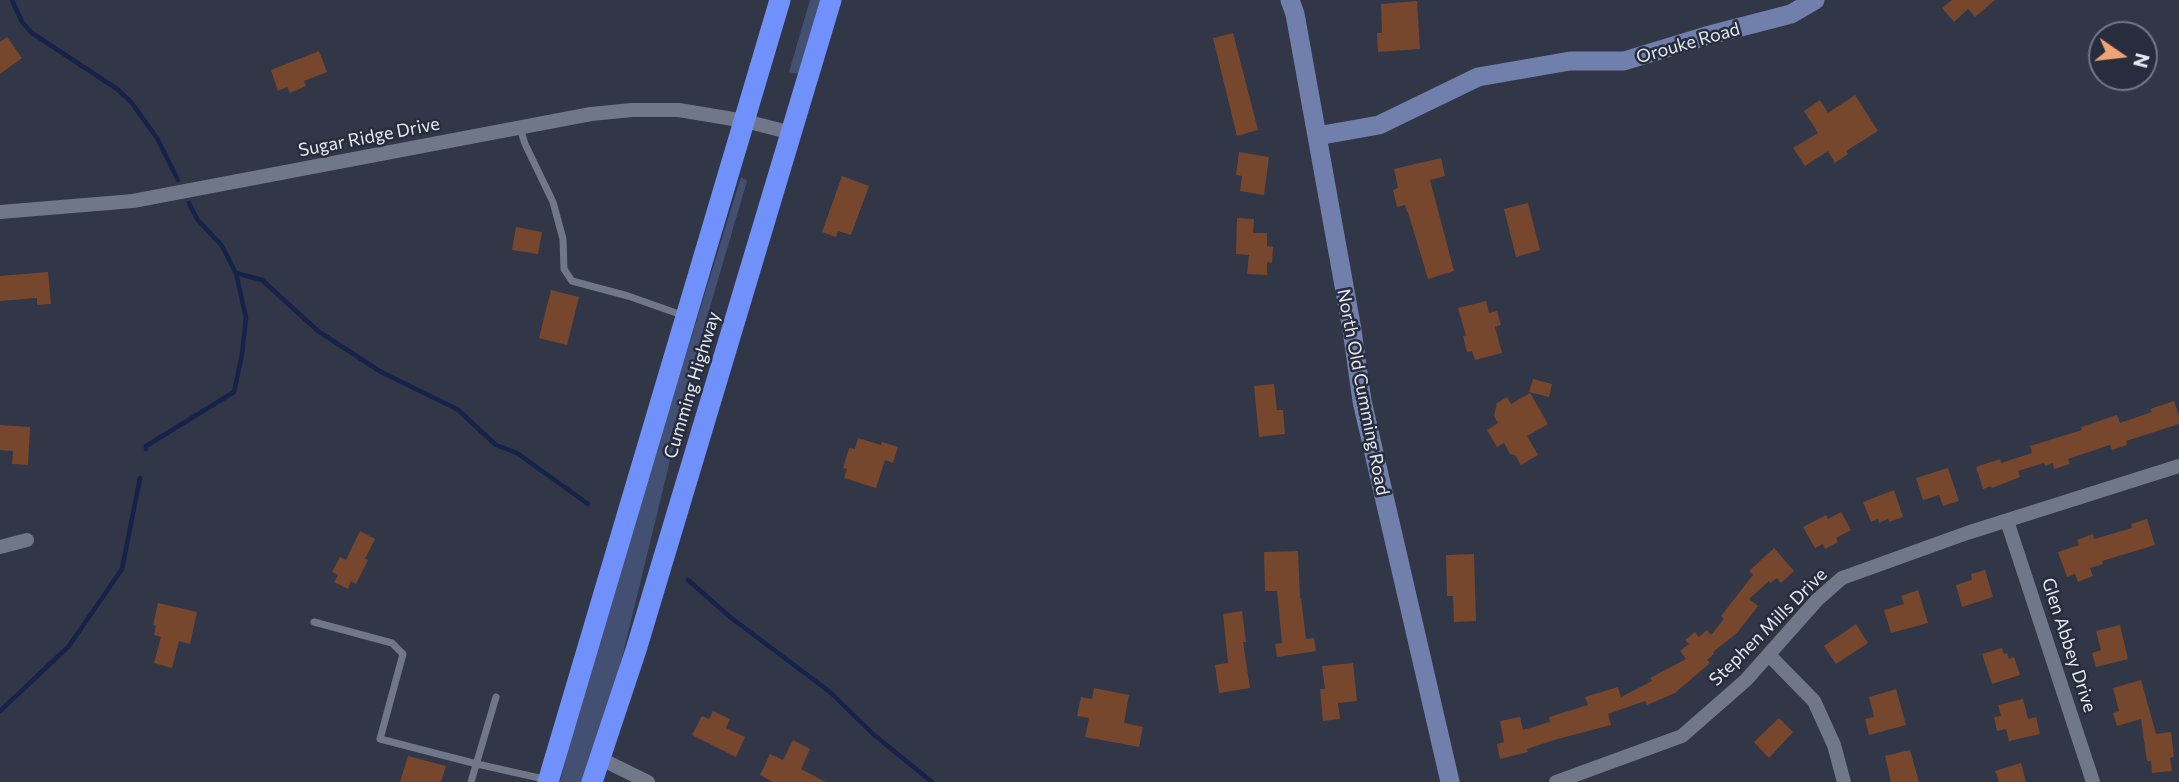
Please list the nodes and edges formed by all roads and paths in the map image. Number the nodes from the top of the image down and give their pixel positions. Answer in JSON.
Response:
{"nodes":[{"id":1,"x":780,"y":0,"type":"edge"},
{"id":2,"x":831,"y":0,"type":"edge"},
{"id":3,"x":1290,"y":0,"type":"edge"},
{"id":4,"x":1815,"y":0,"type":"edge"},
{"id":5,"x":1796,"y":5,"type":"edge"},
{"id":6,"x":745,"y":121,"type":"junction"},
{"id":7,"x":520,"y":128,"type":"junction"},
{"id":8,"x":792,"y":133,"type":"junction"},
{"id":9,"x":1317,"y":136,"type":"junction"},
{"id":10,"x":0,"y":212,"type":"edge"},
{"id":11,"x":686,"y":317,"type":"junction"},
{"id":12,"x":2179,"y":466,"type":"edge"},
{"id":13,"x":2007,"y":521,"type":"junction"},
{"id":14,"x":27,"y":541,"type":"dead end"},
{"id":15,"x":0,"y":547,"type":"edge"},
{"id":16,"x":314,"y":622,"type":"dead end"},
{"id":17,"x":1769,"y":655,"type":"junction"},
{"id":18,"x":496,"y":697,"type":"dead end"},
{"id":19,"x":599,"y":758,"type":"junction"},
{"id":20,"x":477,"y":764,"type":"junction"},
{"id":21,"x":548,"y":781,"type":"edge"},
{"id":22,"x":471,"y":782,"type":"edge"},
{"id":23,"x":592,"y":782,"type":"edge"},
{"id":24,"x":648,"y":782,"type":"edge"},
{"id":25,"x":1450,"y":782,"type":"edge"},
{"id":26,"x":1556,"y":782,"type":"edge"},
{"id":27,"x":1844,"y":782,"type":"edge"},
{"id":28,"x":2093,"y":782,"type":"edge"}],
"edges":[{"from":1,"to":6,"type":"highway","name":"Cumming Highway"},
{"from":2,"to":8,"type":"highway","name":"Cumming Highway"},
{"from":3,"to":9,"type":"street","name":"North Old Cumming Road"},
{"from":4,"to":5,"type":"street","name":"Orouke Road"},
{"from":5,"to":9,"type":"street","name":"Orouke Road"},
{"from":6,"to":7,"type":"street","name":"Sugar Ridge Drive"},
{"from":6,"to":8,"type":"street","name":"Sugar Ridge Drive"},
{"from":6,"to":11,"type":"highway","name":"Cumming Highway"},
{"from":7,"to":10,"type":"street","name":"Sugar Ridge Drive"},
{"from":7,"to":11,"type":"lane"},
{"from":8,"to":19,"type":"highway","name":"Cumming Highway"},
{"from":9,"to":25,"type":"street","name":"North Old Cumming Road"},
{"from":11,"to":21,"type":"highway","name":"Cumming Highway"},
{"from":12,"to":13,"type":"street","name":"Stephen Mills Drive"},
{"from":13,"to":17,"type":"street","name":"Stephen Mills Drive"},
{"from":13,"to":28,"type":"street","name":"Glen Abbey Drive"},
{"from":14,"to":15,"type":"street"},
{"from":16,"to":20,"type":"lane"},
{"from":17,"to":26,"type":"street","name":"Stephen Mills Drive"},
{"from":17,"to":27,"type":"street"},
{"from":18,"to":20,"type":"lane"},
{"from":19,"to":23,"type":"highway","name":"Cumming Highway"},
{"from":19,"to":24,"type":"street"},
{"from":20,"to":21,"type":"lane"},
{"from":20,"to":22,"type":"lane"}]}
